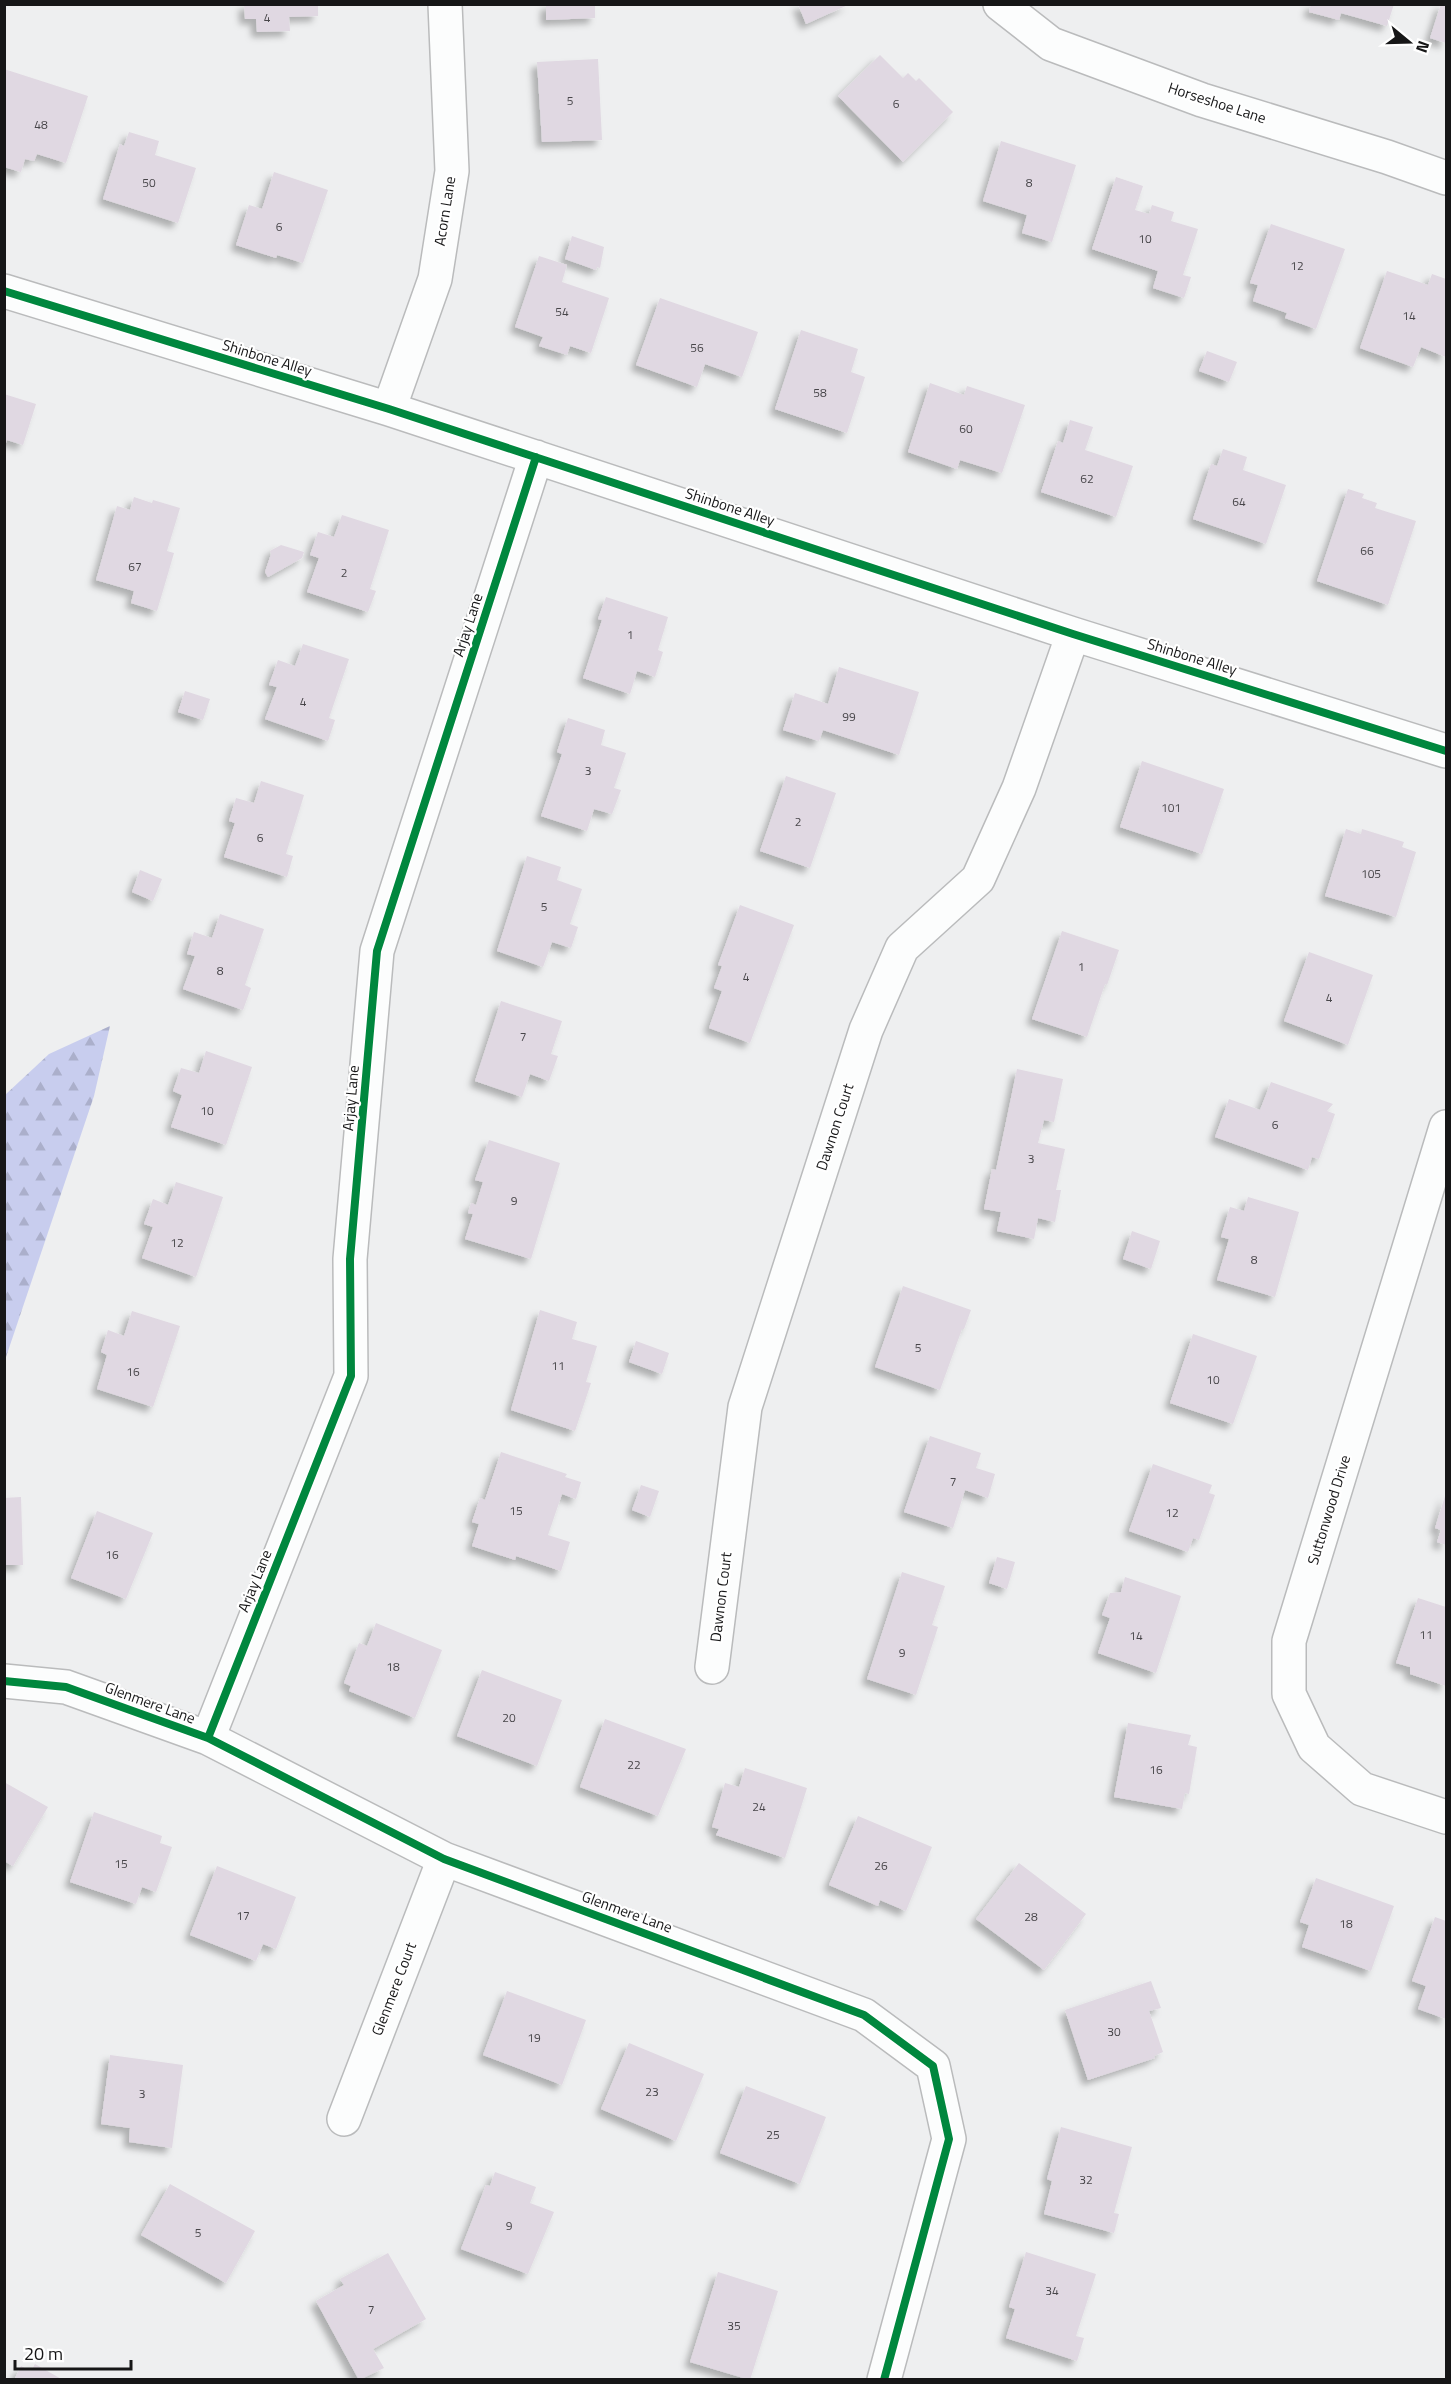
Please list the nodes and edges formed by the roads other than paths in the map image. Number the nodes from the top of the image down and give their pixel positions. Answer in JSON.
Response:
{"nodes":[{"id":1,"x":445,"y":4,"type":"edge"},
{"id":2,"x":1000,"y":4,"type":"edge"},
{"id":3,"x":1446,"y":178,"type":"edge"},
{"id":4,"x":4,"y":291,"type":"edge"},
{"id":5,"x":389,"y":409,"type":"junction"},
{"id":6,"x":536,"y":457,"type":"junction"},
{"id":7,"x":1073,"y":634,"type":"junction"},
{"id":8,"x":1446,"y":751,"type":"edge"},
{"id":9,"x":1446,"y":1127,"type":"edge"},
{"id":10,"x":712,"y":1667,"type":"dead end"},
{"id":11,"x":4,"y":1681,"type":"edge"},
{"id":12,"x":208,"y":1738,"type":"junction"},
{"id":13,"x":1446,"y":1817,"type":"edge"},
{"id":14,"x":444,"y":1859,"type":"junction"},
{"id":15,"x":344,"y":2120,"type":"dead end"},
{"id":16,"x":884,"y":2379,"type":"edge"}],
"edges":[{"from":1,"to":5,"type":"street","name":"Acorn Lane"},
{"from":2,"to":3,"type":"street","name":"Horseshoe Lane"},
{"from":4,"to":5,"type":"street","name":"Shinbone Alley"},
{"from":5,"to":6,"type":"street","name":"Shinbone Alley"},
{"from":6,"to":7,"type":"street","name":"Shinbone Alley"},
{"from":6,"to":12,"type":"street","name":"Arjay Lane"},
{"from":7,"to":8,"type":"street","name":"Shinbone Alley"},
{"from":7,"to":10,"type":"street","name":"Dawnon Court"},
{"from":9,"to":13,"type":"street","name":"Suttonwood Drive"},
{"from":11,"to":12,"type":"street","name":"Glenmere Lane"},
{"from":12,"to":14,"type":"street","name":"Glenmere Lane"},
{"from":14,"to":15,"type":"street","name":"Glenmere Court"},
{"from":14,"to":16,"type":"street","name":"Glenmere Lane"}]}
